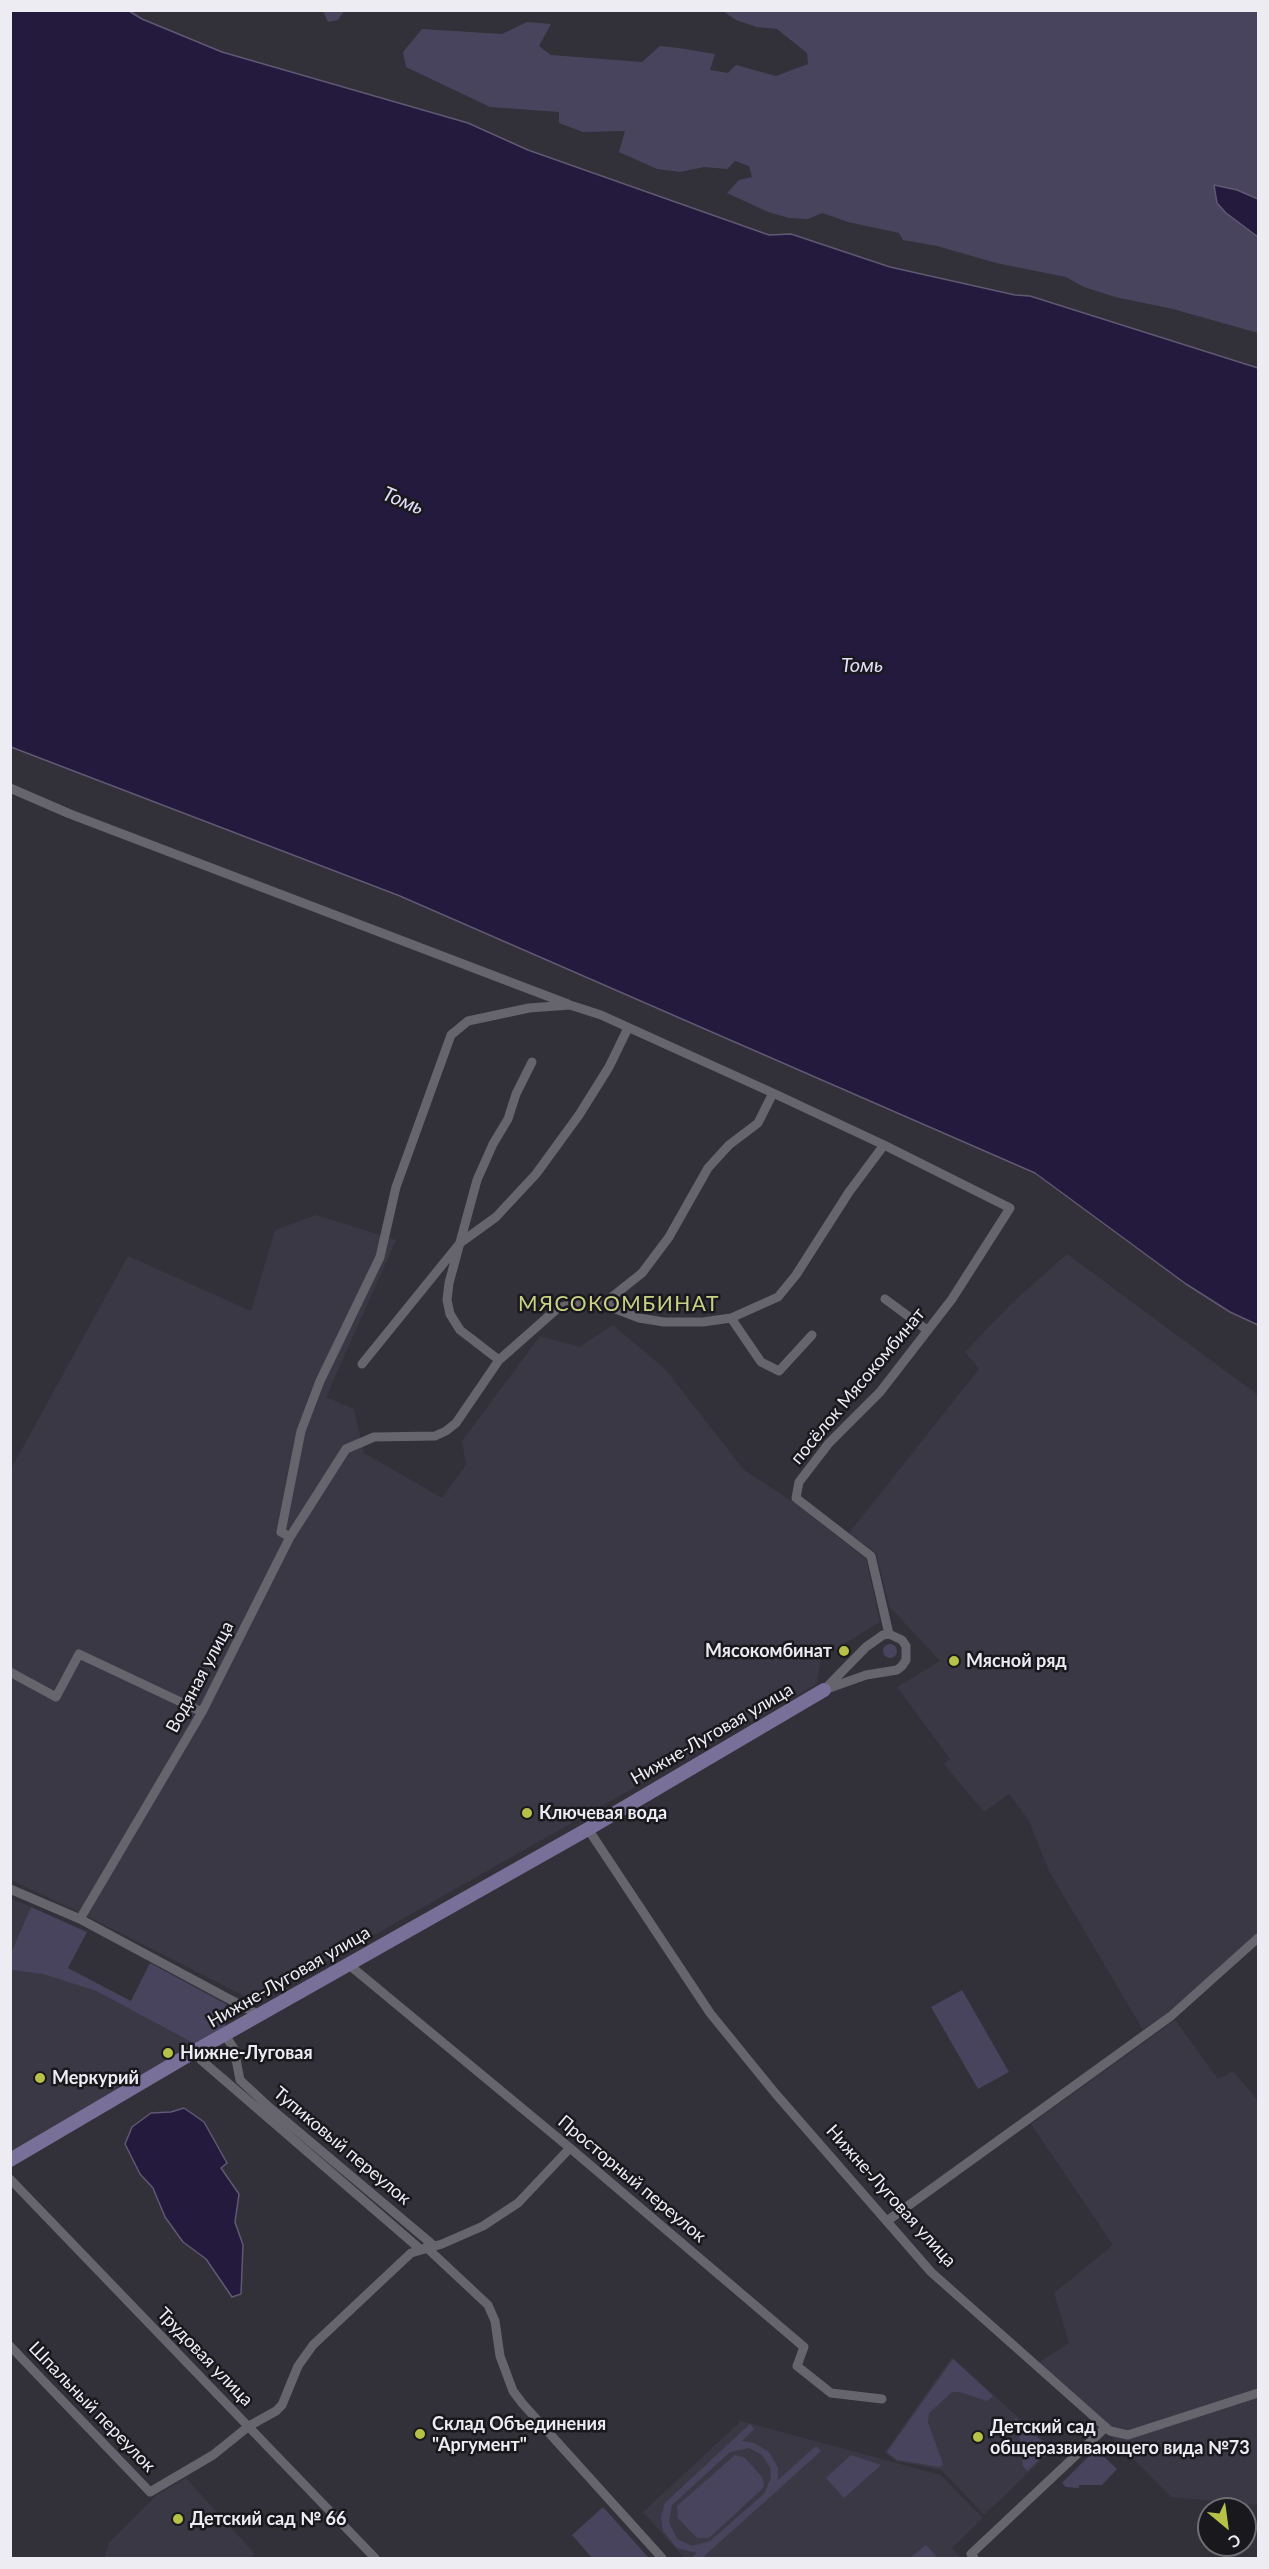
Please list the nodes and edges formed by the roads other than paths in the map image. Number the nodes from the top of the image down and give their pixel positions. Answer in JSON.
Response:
{"nodes":[{"id":1,"x":10,"y":788,"type":"edge"},
{"id":2,"x":570,"y":1005,"type":"junction"},
{"id":3,"x":628,"y":1028,"type":"junction"},
{"id":4,"x":532,"y":1062,"type":"dead end"},
{"id":5,"x":773,"y":1093,"type":"junction"},
{"id":6,"x":884,"y":1145,"type":"junction"},
{"id":7,"x":460,"y":1243,"type":"junction"},
{"id":8,"x":885,"y":1299,"type":"dead end"},
{"id":9,"x":603,"y":1304,"type":"junction"},
{"id":10,"x":731,"y":1318,"type":"junction"},
{"id":11,"x":927,"y":1330,"type":"junction"},
{"id":12,"x":812,"y":1335,"type":"dead end"},
{"id":13,"x":499,"y":1360,"type":"junction"},
{"id":14,"x":362,"y":1364,"type":"dead end"},
{"id":15,"x":290,"y":1538,"type":"junction"},
{"id":16,"x":890,"y":1634,"type":"junction"},
{"id":17,"x":10,"y":1672,"type":"edge"},
{"id":18,"x":824,"y":1690,"type":"junction"},
{"id":19,"x":202,"y":1712,"type":"junction"},
{"id":20,"x":588,"y":1829,"type":"junction"},
{"id":21,"x":10,"y":1889,"type":"edge"},
{"id":22,"x":80,"y":1919,"type":"junction"},
{"id":23,"x":1258,"y":1938,"type":"edge"},
{"id":24,"x":348,"y":1964,"type":"junction"},
{"id":25,"x":259,"y":2015,"type":"junction"},
{"id":26,"x":225,"y":2035,"type":"junction"},
{"id":27,"x":192,"y":2053,"type":"junction"},
{"id":28,"x":570,"y":2148,"type":"junction"},
{"id":29,"x":10,"y":2160,"type":"edge"},
{"id":30,"x":10,"y":2178,"type":"edge"},
{"id":31,"x":887,"y":2220,"type":"junction"},
{"id":32,"x":426,"y":2247,"type":"junction"},
{"id":33,"x":10,"y":2346,"type":"edge"},
{"id":34,"x":1258,"y":2393,"type":"edge"},
{"id":35,"x":882,"y":2399,"type":"dead end"},
{"id":36,"x":249,"y":2426,"type":"junction"},
{"id":37,"x":1106,"y":2427,"type":"junction"},
{"id":38,"x":375,"y":2559,"type":"edge"},
{"id":39,"x":662,"y":2559,"type":"edge"},
{"id":40,"x":974,"y":2559,"type":"edge"}],
"edges":[{"from":1,"to":2,"type":"street"},
{"from":2,"to":3,"type":"street","name":"посёлок Мясокомбинат"},
{"from":2,"to":15,"type":"street","name":"посёлок Мясокомбинат"},
{"from":3,"to":5,"type":"street","name":"посёлок Мясокомбинат"},
{"from":3,"to":7,"type":"street"},
{"from":4,"to":7,"type":"street"},
{"from":5,"to":6,"type":"street","name":"посёлок Мясокомбинат"},
{"from":5,"to":9,"type":"street"},
{"from":6,"to":10,"type":"street"},
{"from":6,"to":11,"type":"street","name":"посёлок Мясокомбинат"},
{"from":7,"to":13,"type":"street"},
{"from":7,"to":14,"type":"street"},
{"from":8,"to":11,"type":"street"},
{"from":9,"to":10,"type":"street"},
{"from":9,"to":13,"type":"street"},
{"from":10,"to":12,"type":"street"},
{"from":11,"to":16,"type":"street","name":"посёлок Мясокомбинат"},
{"from":13,"to":15,"type":"street","name":"Водяная улица"},
{"from":15,"to":19,"type":"street","name":"Водяная улица"},
{"from":16,"to":18,"type":"street"},
{"from":16,"to":18,"type":"street"},
{"from":17,"to":19,"type":"street"},
{"from":18,"to":20,"type":"street","name":"Нижне-Луговая улица"},
{"from":19,"to":22,"type":"street","name":"Водяная улица"},
{"from":20,"to":24,"type":"street","name":"Нижне-Луговая улица"},
{"from":20,"to":31,"type":"street","name":"Нижне-Луговая улица"},
{"from":21,"to":22,"type":"street"},
{"from":22,"to":25,"type":"street"},
{"from":23,"to":31,"type":"street"},
{"from":24,"to":25,"type":"street","name":"Нижне-Луговая улица"},
{"from":24,"to":28,"type":"street","name":"Просторный переулок"},
{"from":25,"to":26,"type":"street","name":"Нижне-Луговая улица"},
{"from":26,"to":27,"type":"street","name":"Нижне-Луговая улица"},
{"from":26,"to":32,"type":"street","name":"Тупиковый переулок"},
{"from":27,"to":29,"type":"street","name":"Нижне-Луговая улица"},
{"from":27,"to":32,"type":"street","name":"Тупиковый переулок"},
{"from":28,"to":32,"type":"street"},
{"from":28,"to":35,"type":"street","name":"Просторный переулок"},
{"from":30,"to":36,"type":"street","name":"Трудовая улица"},
{"from":31,"to":37,"type":"street","name":"Нижне-Луговая улица"},
{"from":32,"to":36,"type":"street"},
{"from":32,"to":39,"type":"street"},
{"from":33,"to":36,"type":"street","name":"Шпальный переулок"},
{"from":34,"to":37,"type":"street","name":"Нижне-Луговая улица"},
{"from":36,"to":38,"type":"street","name":"Трудовая улица"},
{"from":37,"to":40,"type":"street"}]}
